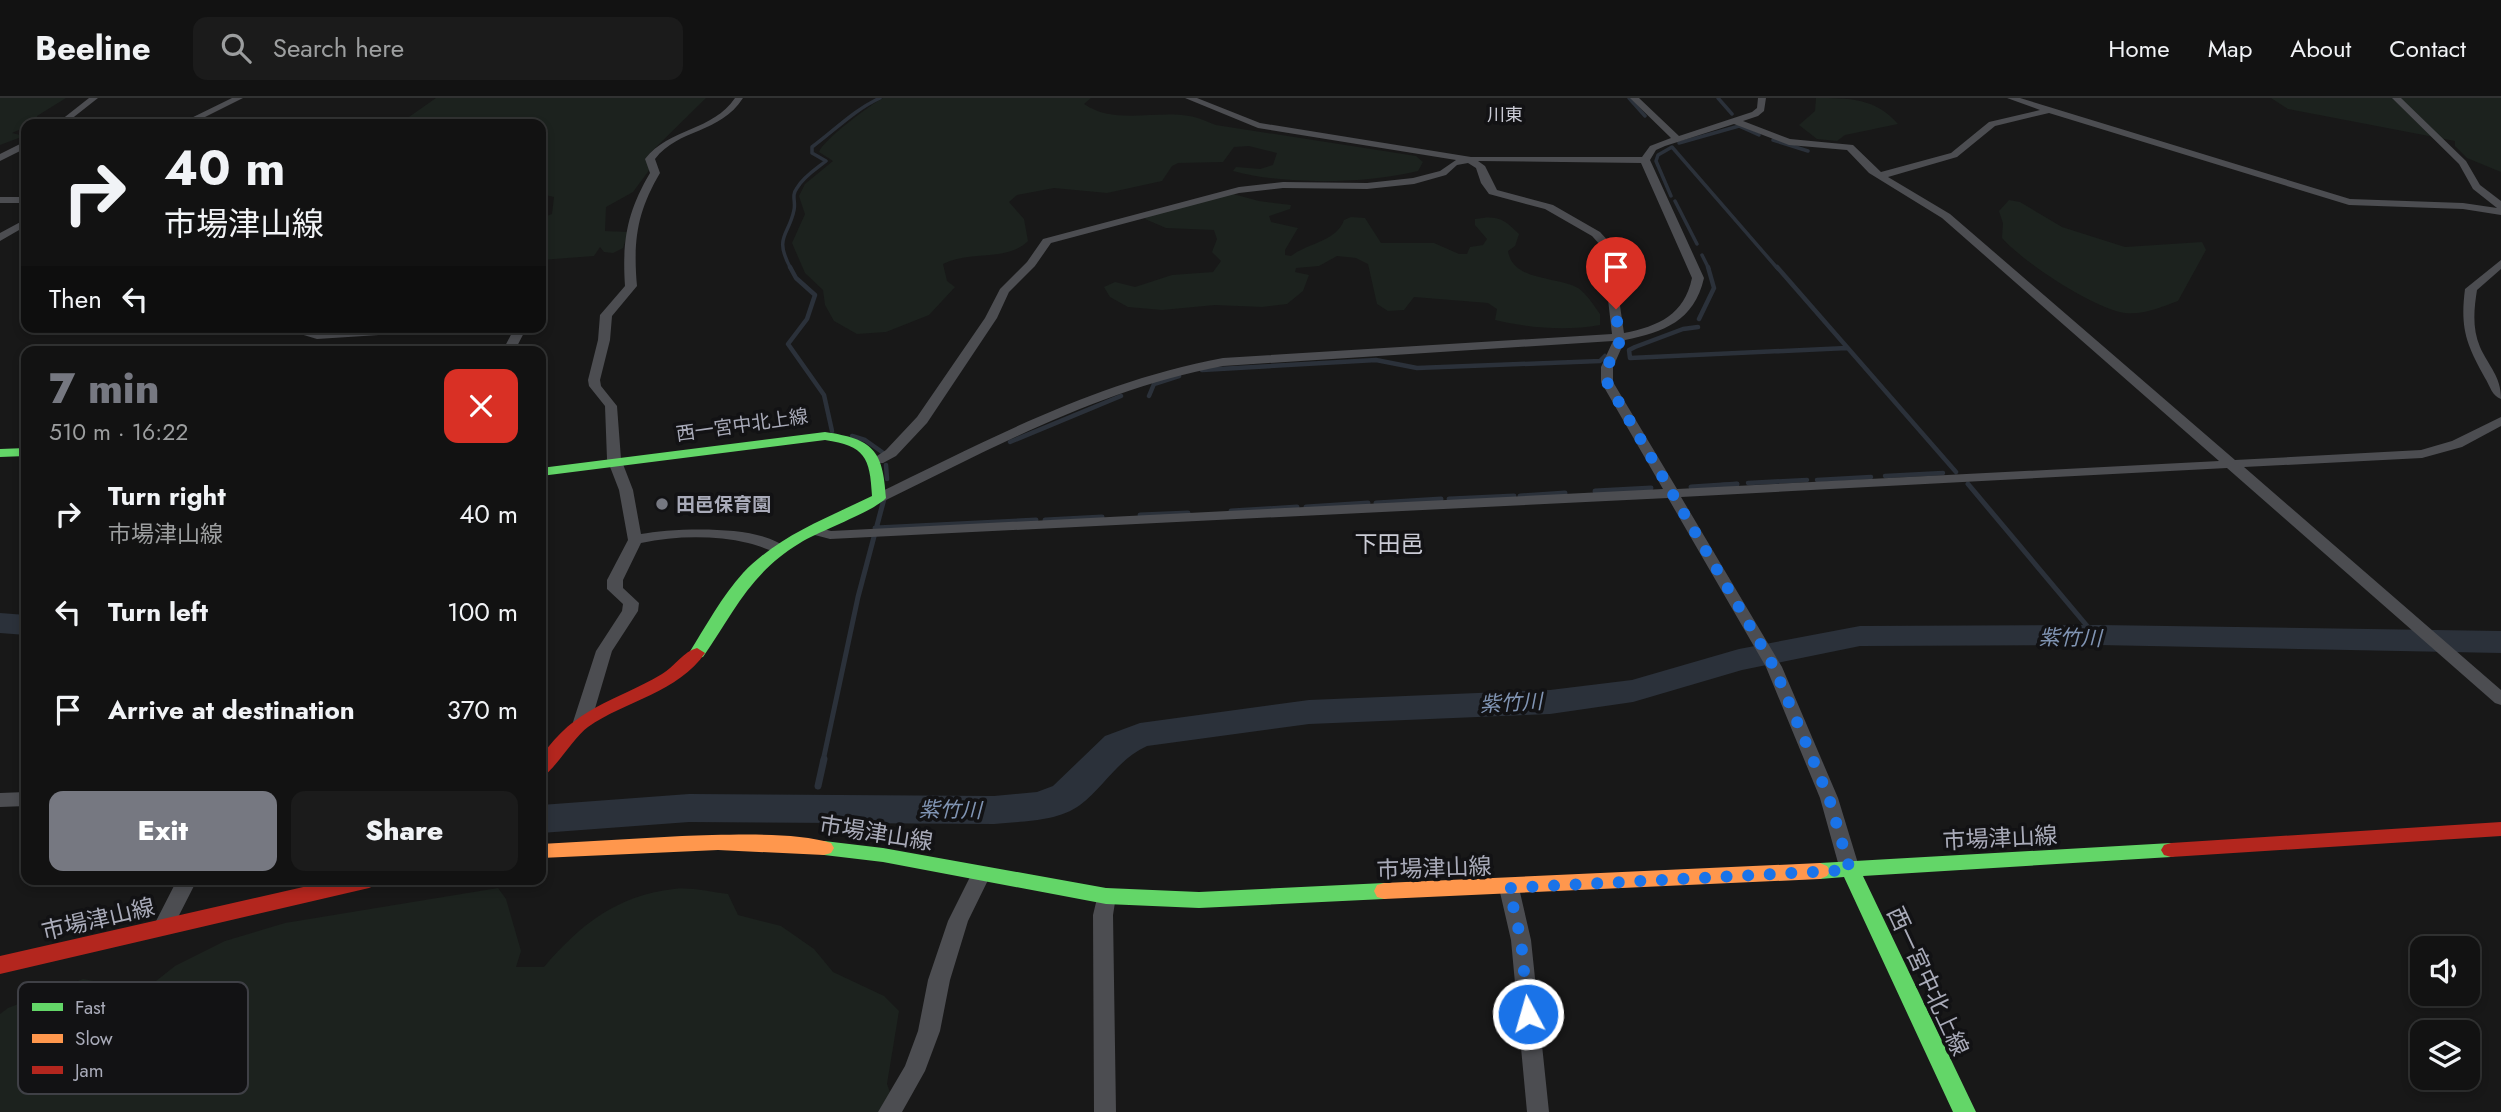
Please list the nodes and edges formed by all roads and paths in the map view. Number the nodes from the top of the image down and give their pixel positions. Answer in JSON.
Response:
{"nodes":[{"id":1,"x":94,"y":98,"type":"edge"},
{"id":2,"x":239,"y":98,"type":"edge"},
{"id":3,"x":739,"y":98,"type":"edge"},
{"id":4,"x":1189,"y":98,"type":"edge"},
{"id":5,"x":1634,"y":98,"type":"edge"},
{"id":6,"x":1762,"y":98,"type":"edge"},
{"id":7,"x":2011,"y":98,"type":"edge"},
{"id":8,"x":2396,"y":98,"type":"edge"},
{"id":9,"x":2046,"y":111,"type":"junction"},
{"id":10,"x":67,"y":119,"type":"edge"},
{"id":11,"x":195,"y":119,"type":"edge"},
{"id":12,"x":1735,"y":121,"type":"junction"},
{"id":13,"x":1677,"y":139,"type":"junction"},
{"id":14,"x":21,"y":147,"type":"edge"},
{"id":15,"x":0,"y":158,"type":"edge"},
{"id":16,"x":1468,"y":159,"type":"junction"},
{"id":17,"x":1645,"y":160,"type":"junction"},
{"id":18,"x":1880,"y":176,"type":"junction"},
{"id":19,"x":0,"y":200,"type":"edge"},
{"id":20,"x":21,"y":200,"type":"edge"},
{"id":21,"x":2501,"y":206,"type":"edge"},
{"id":22,"x":2501,"y":212,"type":"edge"},
{"id":23,"x":21,"y":225,"type":"edge"},
{"id":24,"x":0,"y":238,"type":"edge"},
{"id":25,"x":2501,"y":263,"type":"edge"},
{"id":26,"x":310,"y":333,"type":"edge"},
{"id":27,"x":348,"y":333,"type":"edge"},
{"id":28,"x":1618,"y":337,"type":"junction"},
{"id":29,"x":2501,"y":395,"type":"edge"},
{"id":30,"x":2501,"y":421,"type":"edge"},
{"id":31,"x":21,"y":452,"type":"edge"},
{"id":32,"x":0,"y":453,"type":"edge"},
{"id":33,"x":878,"y":460,"type":"junction"},
{"id":34,"x":616,"y":464,"type":"junction"},
{"id":35,"x":2232,"y":464,"type":"junction"},
{"id":36,"x":546,"y":471,"type":"edge"},
{"id":37,"x":1671,"y":493,"type":"junction"},
{"id":38,"x":879,"y":498,"type":"junction"},
{"id":39,"x":816,"y":531,"type":"junction"},
{"id":40,"x":635,"y":540,"type":"junction"},
{"id":41,"x":780,"y":549,"type":"junction"},
{"id":42,"x":2501,"y":699,"type":"edge"},
{"id":43,"x":582,"y":722,"type":"junction"},
{"id":44,"x":546,"y":764,"type":"edge"},
{"id":45,"x":21,"y":799,"type":"edge"},
{"id":46,"x":0,"y":800,"type":"edge"},
{"id":47,"x":2501,"y":829,"type":"edge"},
{"id":48,"x":546,"y":851,"type":"edge"},
{"id":49,"x":1850,"y":870,"type":"junction"},
{"id":50,"x":981,"y":874,"type":"junction"},
{"id":51,"x":184,"y":885,"type":"edge"},
{"id":52,"x":347,"y":885,"type":"edge"},
{"id":53,"x":1509,"y":888,"type":"junction"},
{"id":54,"x":1106,"y":896,"type":"junction"},
{"id":55,"x":163,"y":927,"type":"junction"},
{"id":56,"x":0,"y":965,"type":"edge"},
{"id":57,"x":889,"y":1112,"type":"edge"},
{"id":58,"x":1105,"y":1112,"type":"edge"},
{"id":59,"x":1538,"y":1112,"type":"edge"},
{"id":60,"x":1965,"y":1112,"type":"edge"}],
"edges":[{"from":1,"to":10,"type":"street"},
{"from":2,"to":11,"type":"street"},
{"from":3,"to":34,"type":"street"},
{"from":4,"to":16,"type":"street"},
{"from":5,"to":13,"type":"street"},
{"from":6,"to":12,"type":"street"},
{"from":7,"to":9,"type":"street"},
{"from":8,"to":21,"type":"street"},
{"from":9,"to":18,"type":"street"},
{"from":9,"to":22,"type":"street"},
{"from":12,"to":13,"type":"street"},
{"from":12,"to":18,"type":"street"},
{"from":13,"to":17,"type":"street"},
{"from":14,"to":15,"type":"street"},
{"from":16,"to":17,"type":"street"},
{"from":16,"to":28,"type":"street"},
{"from":16,"to":33,"type":"street"},
{"from":17,"to":28,"type":"street"},
{"from":18,"to":35,"type":"street"},
{"from":19,"to":20,"type":"street"},
{"from":23,"to":24,"type":"street"},
{"from":25,"to":29,"type":"street"},
{"from":26,"to":27,"type":"street"},
{"from":28,"to":37,"type":"street"},
{"from":28,"to":38,"type":"street"},
{"from":30,"to":35,"type":"street"},
{"from":31,"to":32,"type":"main road"},
{"from":33,"to":34,"type":"main road","name":"西一宮中北上線"},
{"from":33,"to":38,"type":"main road"},
{"from":34,"to":36,"type":"main road","name":"西一宮中北上線"},
{"from":34,"to":40,"type":"street"},
{"from":35,"to":37,"type":"street"},
{"from":35,"to":42,"type":"street"},
{"from":37,"to":39,"type":"street"},
{"from":37,"to":49,"type":"street"},
{"from":38,"to":39,"type":"main road"},
{"from":39,"to":41,"type":"main road"},
{"from":40,"to":41,"type":"street"},
{"from":40,"to":43,"type":"street"},
{"from":41,"to":43,"type":"main road"},
{"from":43,"to":44,"type":"main road"},
{"from":45,"to":46,"type":"street"},
{"from":47,"to":49,"type":"main road","name":"市場津山線"},
{"from":48,"to":50,"type":"main road","name":"市場津山線"},
{"from":49,"to":53,"type":"main road","name":"市場津山線"},
{"from":49,"to":60,"type":"main road","name":"西一宮中北上線"},
{"from":50,"to":54,"type":"main road","name":"市場津山線"},
{"from":50,"to":57,"type":"street"},
{"from":51,"to":55,"type":"street"},
{"from":52,"to":55,"type":"main road","name":"市場津山線"},
{"from":53,"to":54,"type":"main road","name":"市場津山線"},
{"from":53,"to":59,"type":"street"},
{"from":54,"to":58,"type":"street"},
{"from":55,"to":56,"type":"main road","name":"市場津山線"}]}
